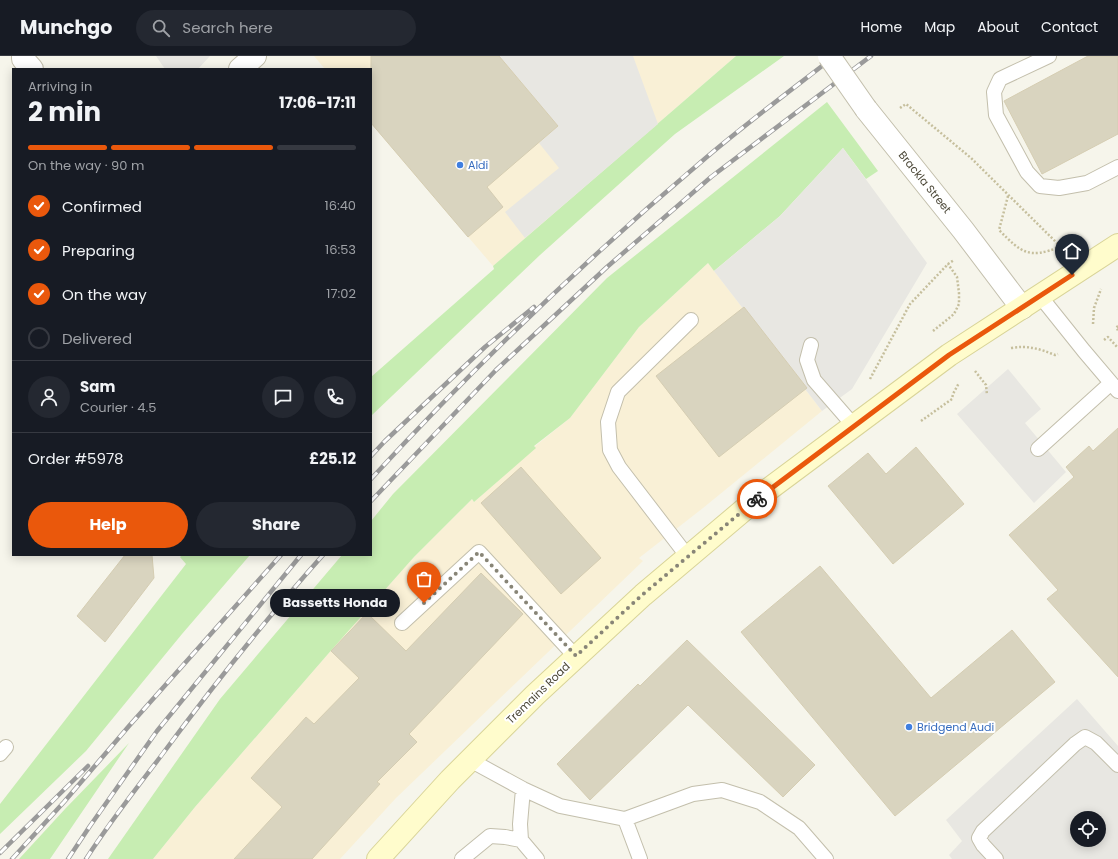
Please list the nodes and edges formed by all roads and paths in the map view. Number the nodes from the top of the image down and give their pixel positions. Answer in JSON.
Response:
{"nodes":[{"id":1,"x":23,"y":56,"type":"edge"},
{"id":2,"x":255,"y":56,"type":"edge"},
{"id":3,"x":829,"y":56,"type":"edge"},
{"id":4,"x":1049,"y":56,"type":"edge"},
{"id":5,"x":31,"y":68,"type":"edge"},
{"id":6,"x":241,"y":68,"type":"edge"},
{"id":7,"x":871,"y":115,"type":"junction"},
{"id":8,"x":1118,"y":167,"type":"edge"},
{"id":9,"x":1008,"y":195,"type":"junction"},
{"id":10,"x":1118,"y":245,"type":"edge"},
{"id":11,"x":1060,"y":246,"type":"junction"},
{"id":12,"x":1082,"y":268,"type":"junction"},
{"id":13,"x":1040,"y":296,"type":"junction"},
{"id":14,"x":1022,"y":308,"type":"junction"},
{"id":15,"x":691,"y":320,"type":"dead end"},
{"id":16,"x":1118,"y":326,"type":"edge"},
{"id":17,"x":1093,"y":330,"type":"dead end"},
{"id":18,"x":1118,"y":330,"type":"edge"},
{"id":19,"x":929,"y":334,"type":"dead end"},
{"id":20,"x":1100,"y":343,"type":"dead end"},
{"id":21,"x":811,"y":345,"type":"dead end"},
{"id":22,"x":1118,"y":348,"type":"edge"},
{"id":23,"x":1007,"y":349,"type":"dead end"},
{"id":24,"x":1055,"y":355,"type":"dead end"},
{"id":25,"x":977,"y":367,"type":"dead end"},
{"id":26,"x":974,"y":370,"type":"junction"},
{"id":27,"x":969,"y":374,"type":"dead end"},
{"id":28,"x":875,"y":375,"type":"dead end"},
{"id":29,"x":960,"y":381,"type":"dead end"},
{"id":30,"x":1115,"y":387,"type":"edge"},
{"id":31,"x":987,"y":395,"type":"dead end"},
{"id":32,"x":921,"y":420,"type":"dead end"},
{"id":33,"x":854,"y":426,"type":"junction"},
{"id":34,"x":1038,"y":449,"type":"dead end"},
{"id":35,"x":688,"y":557,"type":"junction"},
{"id":36,"x":402,"y":623,"type":"dead end"},
{"id":37,"x":576,"y":656,"type":"junction"},
{"id":38,"x":470,"y":760,"type":"junction"},
{"id":39,"x":1118,"y":765,"type":"edge"},
{"id":40,"x":522,"y":789,"type":"junction"},
{"id":41,"x":625,"y":819,"type":"junction"},
{"id":42,"x":521,"y":840,"type":"junction"},
{"id":43,"x":378,"y":859,"type":"edge"},
{"id":44,"x":462,"y":859,"type":"edge"},
{"id":45,"x":537,"y":859,"type":"edge"},
{"id":46,"x":640,"y":859,"type":"edge"},
{"id":47,"x":826,"y":859,"type":"edge"},
{"id":48,"x":996,"y":859,"type":"edge"}],
"edges":[{"from":1,"to":5,"type":"street"},
{"from":2,"to":6,"type":"street"},
{"from":3,"to":7,"type":"street","name":"Brackla Street","bridge":true},
{"from":4,"to":8,"type":"lane"},
{"from":7,"to":9,"type":"path"},
{"from":7,"to":14,"type":"street","name":"Brackla Street"},
{"from":9,"to":11,"type":"path"},
{"from":9,"to":11,"type":"path"},
{"from":10,"to":12,"type":"main road","name":"Tremains Road"},
{"from":11,"to":12,"type":"path"},
{"from":12,"to":13,"type":"main road","name":"Tremains Road"},
{"from":12,"to":17,"type":"path"},
{"from":13,"to":14,"type":"main road","name":"Tremains Road"},
{"from":13,"to":30,"type":"lane"},
{"from":14,"to":33,"type":"main road","name":"Tremains Road"},
{"from":15,"to":35,"type":"lane"},
{"from":16,"to":18,"type":"path"},
{"from":19,"to":28,"type":"path"},
{"from":20,"to":22,"type":"path"},
{"from":21,"to":33,"type":"lane"},
{"from":23,"to":24,"type":"path"},
{"from":25,"to":26,"type":"path"},
{"from":26,"to":27,"type":"path"},
{"from":26,"to":31,"type":"path"},
{"from":29,"to":32,"type":"path"},
{"from":30,"to":34,"type":"lane"},
{"from":33,"to":35,"type":"main road","name":"Tremains Road"},
{"from":35,"to":37,"type":"main road","name":"Tremains Road"},
{"from":36,"to":37,"type":"lane"},
{"from":37,"to":38,"type":"main road","name":"Tremains Road"},
{"from":38,"to":40,"type":"lane"},
{"from":38,"to":43,"type":"main road","name":"Tremains Road"},
{"from":39,"to":48,"type":"lane"},
{"from":40,"to":41,"type":"lane"},
{"from":40,"to":42,"type":"lane"},
{"from":41,"to":46,"type":"lane"},
{"from":41,"to":47,"type":"lane"},
{"from":42,"to":44,"type":"lane"},
{"from":42,"to":45,"type":"lane"}]}
